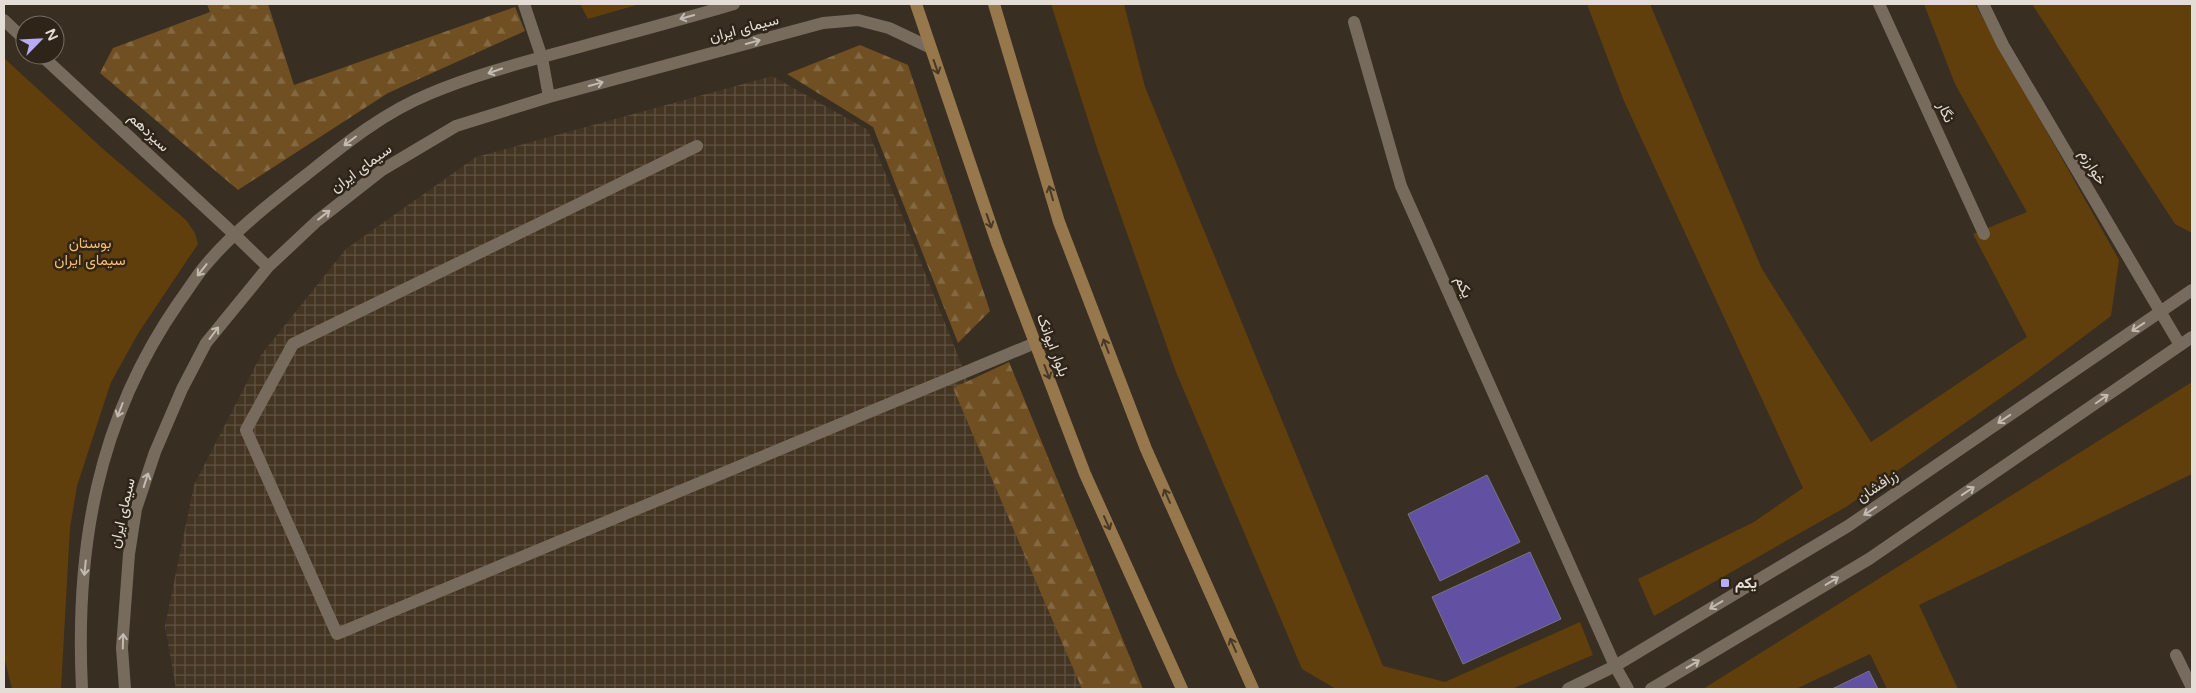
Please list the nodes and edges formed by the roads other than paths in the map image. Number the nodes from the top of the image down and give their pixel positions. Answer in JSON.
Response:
{"nodes":[{"id":1,"x":524,"y":4,"type":"edge"},
{"id":2,"x":734,"y":4,"type":"edge"},
{"id":3,"x":916,"y":4,"type":"edge"},
{"id":4,"x":994,"y":4,"type":"edge"},
{"id":5,"x":1879,"y":4,"type":"edge"},
{"id":6,"x":1983,"y":4,"type":"edge"},
{"id":7,"x":4,"y":20,"type":"edge"},
{"id":8,"x":1354,"y":22,"type":"dead end"},
{"id":9,"x":15,"y":30,"type":"edge"},
{"id":10,"x":929,"y":48,"type":"junction"},
{"id":11,"x":542,"y":58,"type":"junction"},
{"id":12,"x":52,"y":65,"type":"edge"},
{"id":13,"x":549,"y":97,"type":"junction"},
{"id":14,"x":698,"y":146,"type":"dead end"},
{"id":15,"x":234,"y":234,"type":"junction"},
{"id":16,"x":1984,"y":234,"type":"dead end"},
{"id":17,"x":268,"y":267,"type":"junction"},
{"id":18,"x":2192,"y":290,"type":"edge"},
{"id":19,"x":2160,"y":312,"type":"junction"},
{"id":20,"x":2192,"y":337,"type":"edge"},
{"id":21,"x":1035,"y":343,"type":"junction"},
{"id":22,"x":2180,"y":346,"type":"junction"},
{"id":23,"x":2176,"y":655,"type":"dead end"},
{"id":24,"x":1615,"y":666,"type":"junction"},
{"id":25,"x":2192,"y":688,"type":"edge"},
{"id":26,"x":82,"y":689,"type":"edge"},
{"id":27,"x":125,"y":689,"type":"edge"},
{"id":28,"x":1182,"y":689,"type":"edge"},
{"id":29,"x":1253,"y":689,"type":"edge"},
{"id":30,"x":1568,"y":689,"type":"edge"},
{"id":31,"x":1628,"y":689,"type":"edge"},
{"id":32,"x":1651,"y":689,"type":"edge"}],
"edges":[{"from":1,"to":11,"type":"street"},
{"from":2,"to":11,"type":"street","name":"سیمای ایران","one_way":true},
{"from":3,"to":10,"type":"main road","name":"بلوار ایوانک"},
{"from":29,"to":4,"type":"main road","one_way":true},
{"from":5,"to":16,"type":"street","name":"نگار"},
{"from":6,"to":19,"type":"street","name":"خوارزم"},
{"from":7,"to":9,"type":"street"},
{"from":8,"to":24,"type":"street","name":"یکم"},
{"from":13,"to":10,"type":"street","name":"سیمای ایران","one_way":true},
{"from":10,"to":21,"type":"main road","name":"بلوار ایوانک","one_way":true},
{"from":11,"to":13,"type":"street"},
{"from":11,"to":15,"type":"street","name":"سیمای ایران","one_way":true},
{"from":12,"to":15,"type":"street","name":"سیزدهم"},
{"from":17,"to":13,"type":"street","name":"سیمای ایران","one_way":true},
{"from":14,"to":21,"type":"street"},
{"from":15,"to":17,"type":"street","name":"سیزدهم"},
{"from":15,"to":26,"type":"street","name":"سیمای ایران","one_way":true},
{"from":27,"to":17,"type":"street","name":"سیمای ایران","one_way":true},
{"from":18,"to":19,"type":"street","name":"زرافشان"},
{"from":19,"to":22,"type":"street","name":"خوارزم"},
{"from":19,"to":24,"type":"street","name":"زرافشان","one_way":true},
{"from":20,"to":22,"type":"street"},
{"from":21,"to":28,"type":"main road","name":"بلوار ایوانک","one_way":true},
{"from":32,"to":22,"type":"street","one_way":true},
{"from":23,"to":25,"type":"street"},
{"from":24,"to":30,"type":"street","name":"زرافشان"},
{"from":24,"to":31,"type":"street","name":"یکم"}]}
